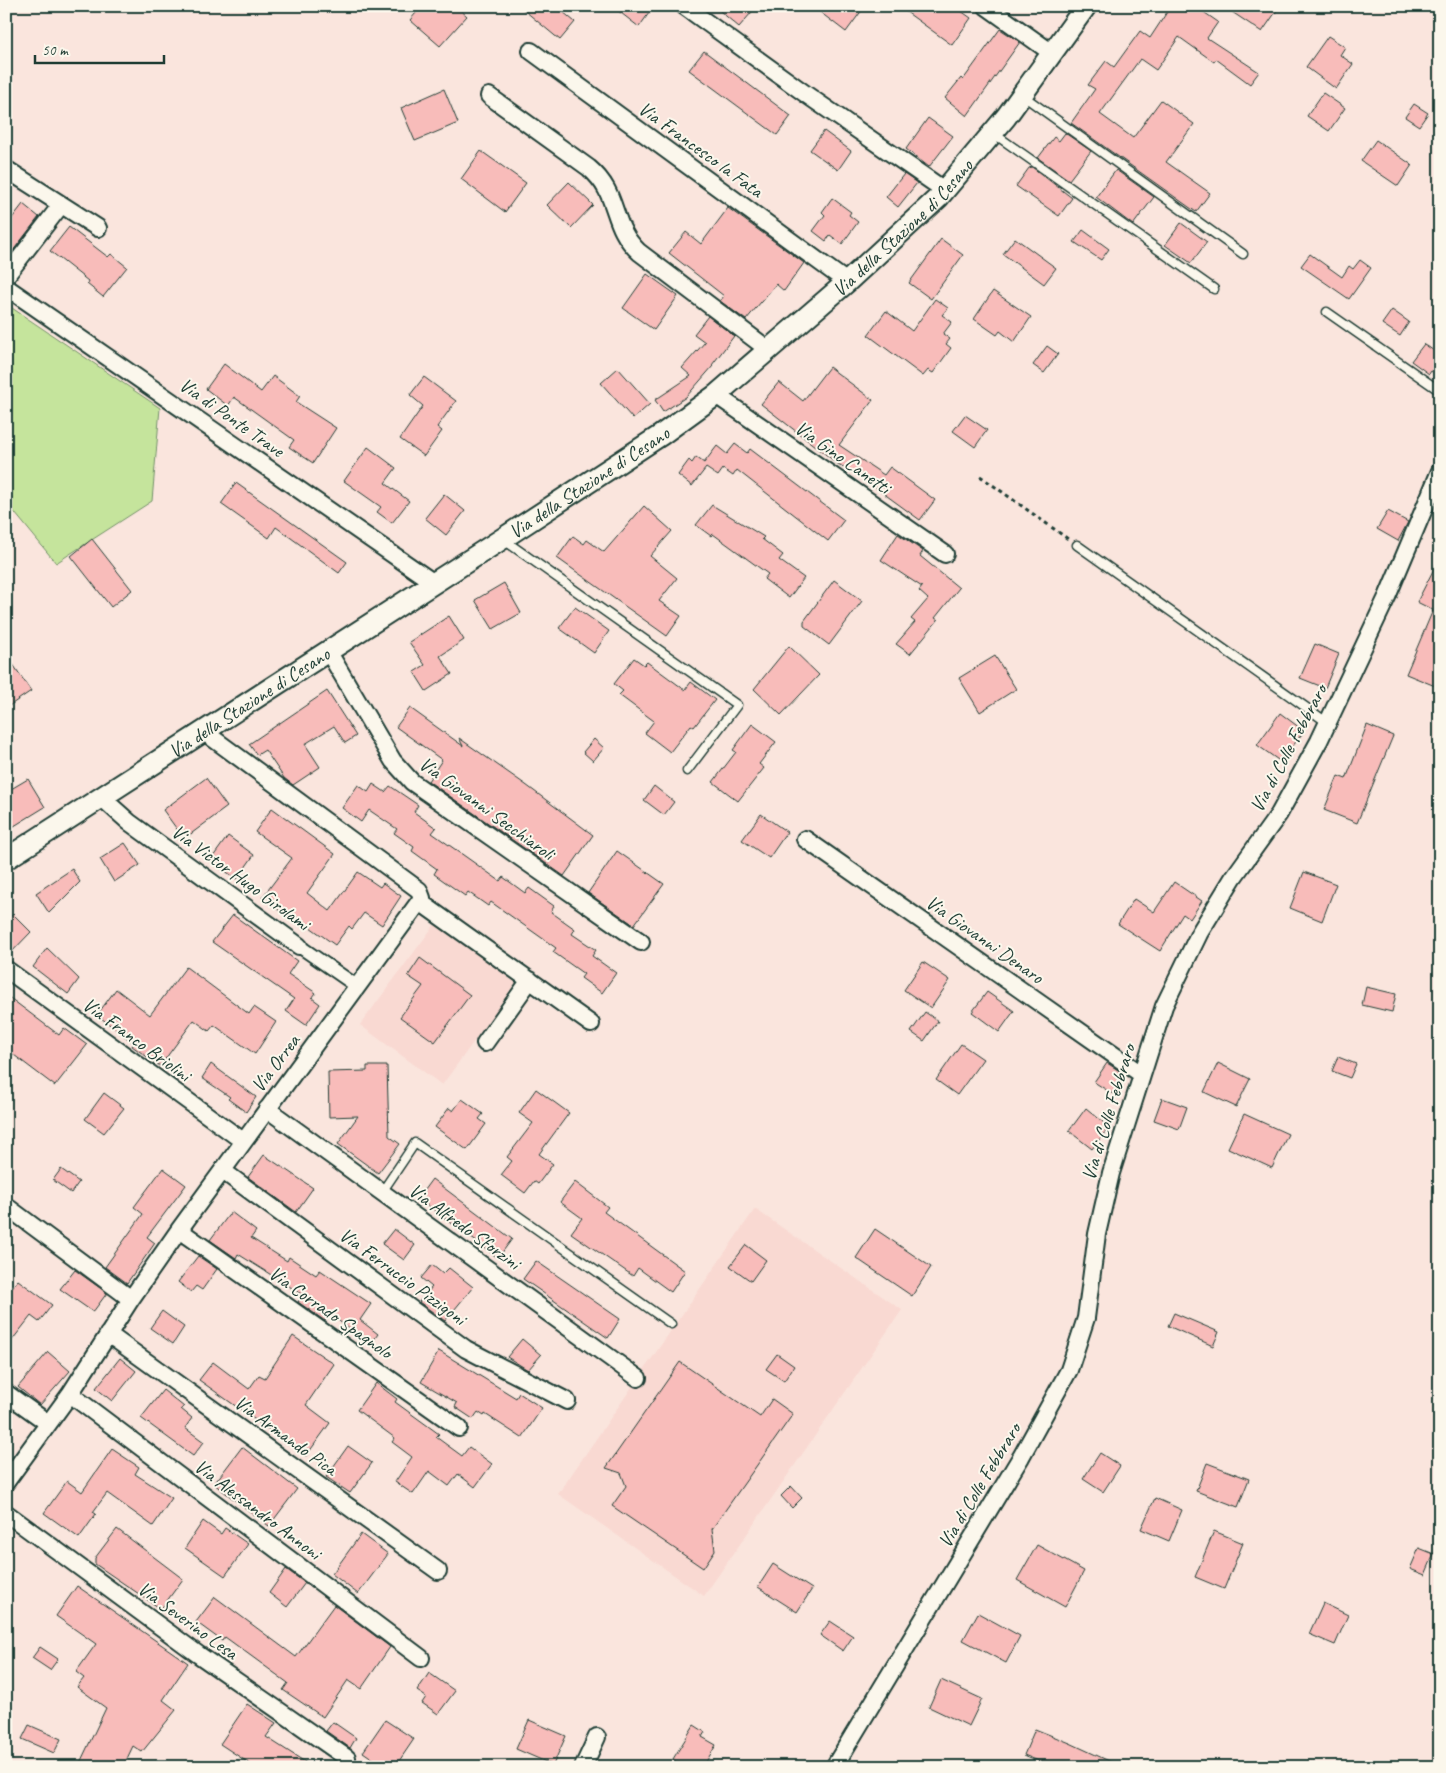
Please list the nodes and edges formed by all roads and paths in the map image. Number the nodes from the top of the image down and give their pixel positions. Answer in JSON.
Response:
{"nodes":[{"id":1,"x":684,"y":6,"type":"edge"},
{"id":2,"x":986,"y":6,"type":"edge"},
{"id":3,"x":1086,"y":6,"type":"edge"},
{"id":4,"x":531,"y":51,"type":"dead end"},
{"id":5,"x":1052,"y":53,"type":"junction"},
{"id":6,"x":489,"y":96,"type":"dead end"},
{"id":7,"x":1022,"y":96,"type":"junction"},
{"id":8,"x":993,"y":133,"type":"junction"},
{"id":9,"x":6,"y":169,"type":"edge"},
{"id":10,"x":944,"y":190,"type":"junction"},
{"id":11,"x":61,"y":205,"type":"junction"},
{"id":12,"x":98,"y":228,"type":"dead end"},
{"id":13,"x":1243,"y":254,"type":"dead end"},
{"id":14,"x":6,"y":276,"type":"edge"},
{"id":15,"x":847,"y":282,"type":"junction"},
{"id":16,"x":6,"y":287,"type":"edge"},
{"id":17,"x":1214,"y":289,"type":"dead end"},
{"id":18,"x":1327,"y":312,"type":"dead end"},
{"id":19,"x":769,"y":350,"type":"junction"},
{"id":20,"x":1440,"y":391,"type":"edge"},
{"id":21,"x":716,"y":395,"type":"junction"},
{"id":22,"x":1440,"y":471,"type":"edge"},
{"id":23,"x":980,"y":476,"type":"dead end"},
{"id":24,"x":502,"y":539,"type":"junction"},
{"id":25,"x":1077,"y":545,"type":"joint"},
{"id":26,"x":946,"y":554,"type":"dead end"},
{"id":27,"x":434,"y":583,"type":"junction"},
{"id":28,"x":328,"y":650,"type":"junction"},
{"id":29,"x":1328,"y":723,"type":"junction"},
{"id":30,"x":203,"y":731,"type":"junction"},
{"id":31,"x":687,"y":771,"type":"dead end"},
{"id":32,"x":101,"y":797,"type":"junction"},
{"id":33,"x":805,"y":838,"type":"dead end"},
{"id":34,"x":6,"y":859,"type":"edge"},
{"id":35,"x":420,"y":902,"type":"junction"},
{"id":36,"x":640,"y":942,"type":"dead end"},
{"id":37,"x":299,"y":946,"type":"joint"},
{"id":38,"x":6,"y":969,"type":"edge"},
{"id":39,"x":530,"y":980,"type":"junction"},
{"id":40,"x":358,"y":987,"type":"junction"},
{"id":41,"x":591,"y":1024,"type":"dead end"},
{"id":42,"x":485,"y":1043,"type":"dead end"},
{"id":43,"x":1141,"y":1074,"type":"junction"},
{"id":44,"x":268,"y":1109,"type":"junction"},
{"id":45,"x":243,"y":1141,"type":"junction"},
{"id":46,"x":223,"y":1171,"type":"junction"},
{"id":47,"x":382,"y":1192,"type":"junction"},
{"id":48,"x":6,"y":1206,"type":"edge"},
{"id":49,"x":179,"y":1230,"type":"junction"},
{"id":50,"x":131,"y":1299,"type":"junction"},
{"id":51,"x":671,"y":1324,"type":"dead end"},
{"id":52,"x":108,"y":1334,"type":"junction"},
{"id":53,"x":638,"y":1378,"type":"dead end"},
{"id":54,"x":6,"y":1392,"type":"edge"},
{"id":55,"x":70,"y":1394,"type":"junction"},
{"id":56,"x":567,"y":1401,"type":"dead end"},
{"id":57,"x":48,"y":1423,"type":"junction"},
{"id":58,"x":459,"y":1428,"type":"dead end"},
{"id":59,"x":6,"y":1482,"type":"edge"},
{"id":60,"x":6,"y":1513,"type":"edge"},
{"id":61,"x":438,"y":1570,"type":"dead end"},
{"id":62,"x":421,"y":1658,"type":"dead end"},
{"id":63,"x":597,"y":1737,"type":"dead end"},
{"id":64,"x":347,"y":1758,"type":"dead end"},
{"id":65,"x":583,"y":1767,"type":"edge"},
{"id":66,"x":834,"y":1767,"type":"edge"}],
"edges":[{"from":1,"to":10,"type":"street"},
{"from":2,"to":5,"type":"street"},
{"from":3,"to":5,"type":"street","name":"Via della Stazione di Cesano"},
{"from":4,"to":15,"type":"street","name":"Via Francesco la Fata"},
{"from":5,"to":7,"type":"street","name":"Via della Stazione di Cesano"},
{"from":6,"to":19,"type":"street"},
{"from":7,"to":8,"type":"street","name":"Via della Stazione di Cesano"},
{"from":7,"to":13,"type":"lane"},
{"from":8,"to":10,"type":"street","name":"Via della Stazione di Cesano"},
{"from":8,"to":17,"type":"lane"},
{"from":9,"to":11,"type":"street"},
{"from":10,"to":15,"type":"street","name":"Via della Stazione di Cesano"},
{"from":11,"to":12,"type":"street"},
{"from":11,"to":14,"type":"street"},
{"from":15,"to":19,"type":"street","name":"Via della Stazione di Cesano"},
{"from":16,"to":27,"type":"street","name":"Via di Ponte Trave"},
{"from":18,"to":20,"type":"lane"},
{"from":19,"to":21,"type":"street","name":"Via della Stazione di Cesano"},
{"from":21,"to":24,"type":"street","name":"Via della Stazione di Cesano"},
{"from":21,"to":26,"type":"street","name":"Via Gino Canetti"},
{"from":22,"to":29,"type":"street","name":"Via di Colle Febbraro"},
{"from":23,"to":25,"type":"path"},
{"from":24,"to":27,"type":"street","name":"Via della Stazione di Cesano"},
{"from":24,"to":31,"type":"lane"},
{"from":25,"to":29,"type":"lane"},
{"from":27,"to":28,"type":"street","name":"Via della Stazione di Cesano"},
{"from":28,"to":30,"type":"street","name":"Via della Stazione di Cesano"},
{"from":28,"to":36,"type":"street","name":"Via Giovanni Secchiaroli"},
{"from":29,"to":43,"type":"street","name":"Via di Colle Febbraro"},
{"from":30,"to":32,"type":"street","name":"Via della Stazione di Cesano"},
{"from":30,"to":35,"type":"street"},
{"from":32,"to":34,"type":"street","name":"Via della Stazione di Cesano"},
{"from":32,"to":37,"type":"street","name":"Via Victor Hugo Girolami"},
{"from":33,"to":43,"type":"street","name":"Via Giovanni Denaro"},
{"from":35,"to":39,"type":"street"},
{"from":35,"to":40,"type":"street","name":"Via Orrea"},
{"from":37,"to":40,"type":"street","name":"Via Victor Hugo Girolami"},
{"from":38,"to":45,"type":"street","name":"Via Franco Briolini"},
{"from":39,"to":41,"type":"street"},
{"from":39,"to":42,"type":"street"},
{"from":40,"to":44,"type":"street","name":"Via Orrea"},
{"from":43,"to":66,"type":"street","name":"Via di Colle Febbraro"},
{"from":44,"to":45,"type":"street","name":"Via Orrea"},
{"from":44,"to":47,"type":"street","name":"Via Alfredo Sforzini"},
{"from":45,"to":46,"type":"street","name":"Via Orrea"},
{"from":46,"to":49,"type":"street","name":"Via Orrea"},
{"from":46,"to":56,"type":"street","name":"Via Ferruccio Pizzigoni"},
{"from":47,"to":51,"type":"lane"},
{"from":47,"to":53,"type":"street","name":"Via Alfredo Sforzini"},
{"from":48,"to":50,"type":"street"},
{"from":49,"to":50,"type":"street","name":"Via Orrea"},
{"from":49,"to":58,"type":"street","name":"Via Corrado Spagnolo"},
{"from":50,"to":52,"type":"street","name":"Via Orrea"},
{"from":52,"to":55,"type":"street","name":"Via Orrea"},
{"from":52,"to":61,"type":"street","name":"Via Armando Pica"},
{"from":54,"to":57,"type":"street"},
{"from":55,"to":57,"type":"street","name":"Via Orrea"},
{"from":55,"to":62,"type":"street","name":"Via Alessandro Annoni"},
{"from":57,"to":59,"type":"street","name":"Via Orrea"},
{"from":60,"to":64,"type":"street","name":"Via Severino Lesa"},
{"from":63,"to":65,"type":"street"}]}
